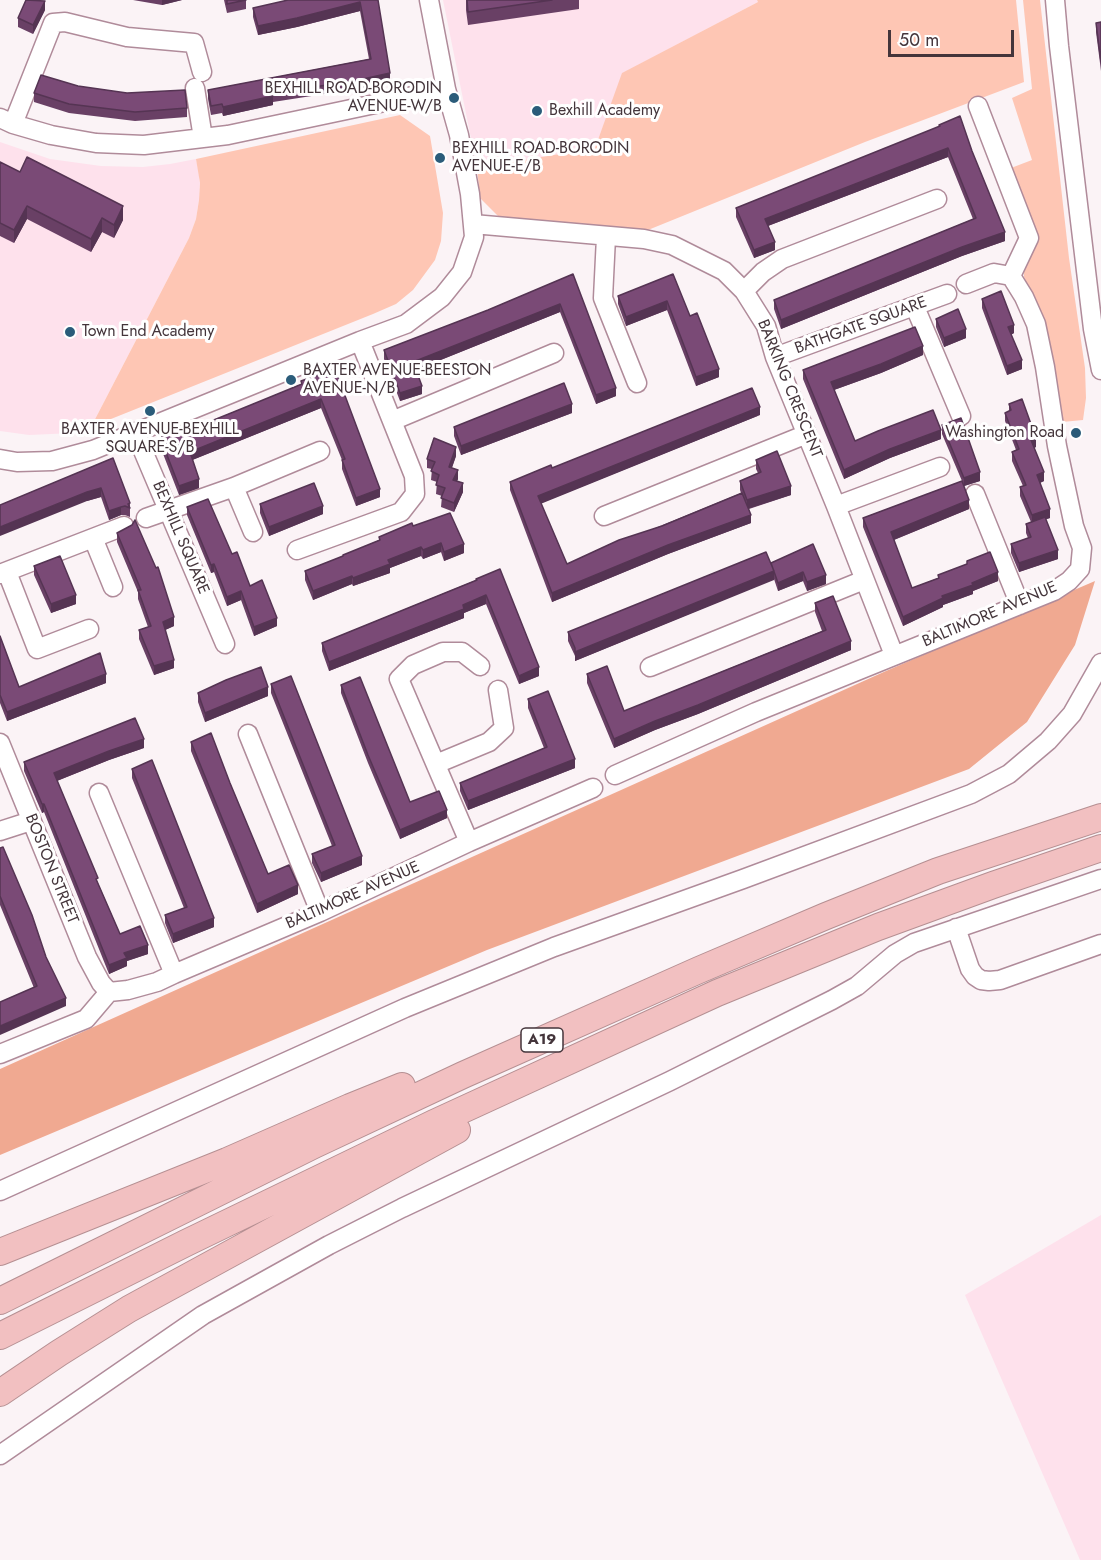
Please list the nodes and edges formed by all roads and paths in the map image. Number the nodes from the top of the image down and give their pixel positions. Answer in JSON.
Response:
{"nodes":[{"id":1,"x":429,"y":0,"type":"edge"},
{"id":2,"x":1055,"y":0,"type":"edge"},
{"id":3,"x":446,"y":89,"type":"junction"},
{"id":4,"x":978,"y":106,"type":"dead end"},
{"id":5,"x":7,"y":121,"type":"edge"},
{"id":6,"x":203,"y":138,"type":"junction"},
{"id":7,"x":937,"y":199,"type":"dead end"},
{"id":8,"x":473,"y":224,"type":"junction"},
{"id":9,"x":606,"y":237,"type":"junction"},
{"id":10,"x":1011,"y":276,"type":"junction"},
{"id":11,"x":966,"y":284,"type":"dead end"},
{"id":12,"x":744,"y":291,"type":"junction"},
{"id":13,"x":947,"y":294,"type":"dead end"},
{"id":14,"x":915,"y":307,"type":"junction"},
{"id":15,"x":360,"y":341,"type":"junction"},
{"id":16,"x":554,"y":353,"type":"dead end"},
{"id":17,"x":776,"y":357,"type":"junction"},
{"id":18,"x":1101,"y":370,"type":"edge"},
{"id":19,"x":637,"y":383,"type":"dead end"},
{"id":20,"x":961,"y":416,"type":"edge"},
{"id":21,"x":392,"y":421,"type":"junction"},
{"id":22,"x":135,"y":432,"type":"junction"},
{"id":23,"x":807,"y":434,"type":"junction"},
{"id":24,"x":320,"y":451,"type":"dead end"},
{"id":25,"x":0,"y":459,"type":"edge"},
{"id":26,"x":940,"y":467,"type":"dead end"},
{"id":27,"x":234,"y":487,"type":"junction"},
{"id":28,"x":975,"y":494,"type":"dead end"},
{"id":29,"x":836,"y":506,"type":"junction"},
{"id":30,"x":169,"y":510,"type":"junction"},
{"id":31,"x":604,"y":516,"type":"dead end"},
{"id":32,"x":146,"y":518,"type":"dead end"},
{"id":33,"x":124,"y":526,"type":"edge"},
{"id":34,"x":253,"y":532,"type":"dead end"},
{"id":35,"x":93,"y":538,"type":"junction"},
{"id":36,"x":297,"y":550,"type":"dead end"},
{"id":37,"x":3,"y":573,"type":"edge"},
{"id":38,"x":864,"y":580,"type":"junction"},
{"id":39,"x":112,"y":587,"type":"dead end"},
{"id":40,"x":1020,"y":605,"type":"junction"},
{"id":41,"x":89,"y":629,"type":"dead end"},
{"id":42,"x":225,"y":644,"type":"dead end"},
{"id":43,"x":894,"y":656,"type":"junction"},
{"id":44,"x":1101,"y":663,"type":"edge"},
{"id":45,"x":480,"y":666,"type":"dead end"},
{"id":46,"x":650,"y":667,"type":"dead end"},
{"id":47,"x":498,"y":690,"type":"dead end"},
{"id":48,"x":248,"y":734,"type":"dead end"},
{"id":49,"x":0,"y":743,"type":"edge"},
{"id":50,"x":436,"y":764,"type":"junction"},
{"id":51,"x":615,"y":775,"type":"dead end"},
{"id":52,"x":593,"y":788,"type":"dead end"},
{"id":53,"x":99,"y":793,"type":"dead end"},
{"id":54,"x":1101,"y":817,"type":"edge"},
{"id":55,"x":32,"y":821,"type":"junction"},
{"id":56,"x":0,"y":831,"type":"edge"},
{"id":57,"x":470,"y":842,"type":"junction"},
{"id":58,"x":1101,"y":848,"type":"edge"},
{"id":59,"x":1101,"y":879,"type":"edge"},
{"id":60,"x":320,"y":912,"type":"junction"},
{"id":61,"x":956,"y":928,"type":"junction"},
{"id":62,"x":1101,"y":944,"type":"edge"},
{"id":63,"x":174,"y":974,"type":"junction"},
{"id":64,"x":109,"y":992,"type":"junction"},
{"id":65,"x":717,"y":993,"type":"junction"},
{"id":66,"x":599,"y":1014,"type":"junction"},
{"id":67,"x":0,"y":1054,"type":"edge"},
{"id":68,"x":0,"y":1191,"type":"edge"},
{"id":69,"x":0,"y":1252,"type":"edge"},
{"id":70,"x":0,"y":1301,"type":"edge"},
{"id":71,"x":0,"y":1336,"type":"edge"},
{"id":72,"x":0,"y":1393,"type":"edge"},
{"id":73,"x":0,"y":1455,"type":"edge"}],
"edges":[{"from":1,"to":3,"type":"street"},
{"from":2,"to":18,"type":"street"},
{"from":3,"to":6,"type":"street"},
{"from":3,"to":8,"type":"street"},
{"from":4,"to":10,"type":"street"},
{"from":5,"to":6,"type":"street"},
{"from":5,"to":6,"type":"street"},
{"from":7,"to":12,"type":"street"},
{"from":8,"to":9,"type":"street","name":"BARKING CRESCENT"},
{"from":8,"to":15,"type":"street"},
{"from":9,"to":12,"type":"street","name":"BARKING CRESCENT"},
{"from":9,"to":19,"type":"street"},
{"from":10,"to":11,"type":"street"},
{"from":10,"to":40,"type":"street","name":"BALTIMORE AVENUE"},
{"from":12,"to":17,"type":"street","name":"BARKING CRESCENT"},
{"from":13,"to":14,"type":"street","name":"BATHGATE SQUARE"},
{"from":14,"to":17,"type":"street","name":"BATHGATE SQUARE"},
{"from":14,"to":20,"type":"street"},
{"from":15,"to":21,"type":"street"},
{"from":15,"to":22,"type":"street"},
{"from":16,"to":21,"type":"street"},
{"from":17,"to":23,"type":"street","name":"BARKING CRESCENT"},
{"from":21,"to":36,"type":"street"},
{"from":22,"to":25,"type":"street"},
{"from":22,"to":30,"type":"street","name":"BEXHILL SQUARE"},
{"from":23,"to":29,"type":"street","name":"BARKING CRESCENT"},
{"from":23,"to":31,"type":"street"},
{"from":24,"to":27,"type":"street"},
{"from":26,"to":29,"type":"street"},
{"from":27,"to":30,"type":"street"},
{"from":27,"to":34,"type":"street"},
{"from":28,"to":40,"type":"street"},
{"from":29,"to":38,"type":"street","name":"BARKING CRESCENT"},
{"from":30,"to":32,"type":"street"},
{"from":30,"to":42,"type":"street","name":"BEXHILL SQUARE"},
{"from":33,"to":35,"type":"street"},
{"from":35,"to":37,"type":"street"},
{"from":35,"to":39,"type":"street"},
{"from":37,"to":41,"type":"street"},
{"from":38,"to":43,"type":"street","name":"BARKING CRESCENT"},
{"from":38,"to":46,"type":"street"},
{"from":40,"to":43,"type":"street","name":"BALTIMORE AVENUE"},
{"from":43,"to":51,"type":"street","name":"BALTIMORE AVENUE"},
{"from":44,"to":68,"type":"street"},
{"from":45,"to":50,"type":"street"},
{"from":47,"to":50,"type":"street"},
{"from":48,"to":60,"type":"street"},
{"from":49,"to":55,"type":"street","name":"BOSTON STREET"},
{"from":50,"to":57,"type":"street"},
{"from":52,"to":57,"type":"street","name":"BALTIMORE AVENUE"},
{"from":53,"to":63,"type":"street"},
{"from":54,"to":66,"type":"highway","number":"A19"},
{"from":55,"to":56,"type":"street"},
{"from":55,"to":64,"type":"street","name":"BOSTON STREET"},
{"from":57,"to":60,"type":"street","name":"BALTIMORE AVENUE"},
{"from":58,"to":65,"type":"highway","number":"A19"},
{"from":59,"to":61,"type":"street"},
{"from":60,"to":63,"type":"street","name":"BALTIMORE AVENUE"},
{"from":61,"to":62,"type":"street"},
{"from":61,"to":73,"type":"street"},
{"from":63,"to":64,"type":"street","name":"BALTIMORE AVENUE"},
{"from":64,"to":67,"type":"street"},
{"from":65,"to":71,"type":"highway","number":"A19"},
{"from":65,"to":72,"type":"highway"},
{"from":66,"to":69,"type":"highway"},
{"from":66,"to":70,"type":"highway","number":"A19"}]}
